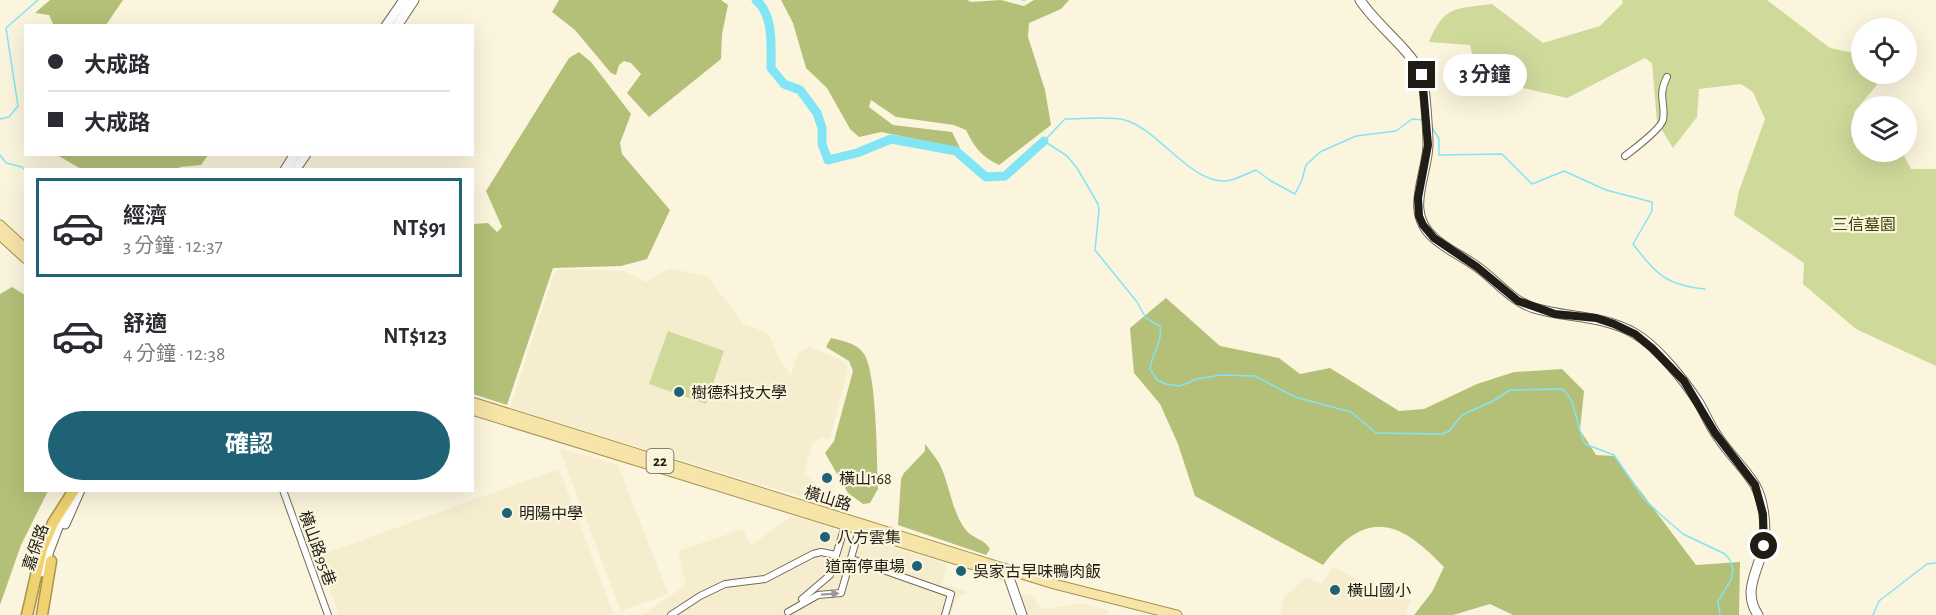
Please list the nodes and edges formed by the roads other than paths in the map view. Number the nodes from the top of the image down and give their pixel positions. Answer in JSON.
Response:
{"nodes":[{"id":1,"x":404,"y":0,"type":"edge"},
{"id":2,"x":414,"y":0,"type":"edge"},
{"id":3,"x":1360,"y":0,"type":"edge"},
{"id":4,"x":387,"y":24,"type":"edge"},
{"id":5,"x":397,"y":24,"type":"edge"},
{"id":6,"x":1667,"y":77,"type":"dead end"},
{"id":7,"x":1624,"y":156,"type":"dead end"},
{"id":8,"x":0,"y":225,"type":"edge"},
{"id":9,"x":0,"y":235,"type":"edge"},
{"id":10,"x":24,"y":247,"type":"edge"},
{"id":11,"x":24,"y":257,"type":"edge"},
{"id":12,"x":474,"y":403,"type":"edge"},
{"id":13,"x":474,"y":411,"type":"edge"},
{"id":14,"x":73,"y":492,"type":"edge"},
{"id":15,"x":73,"y":492,"type":"edge"},
{"id":16,"x":79,"y":492,"type":"edge"},
{"id":17,"x":284,"y":492,"type":"edge"},
{"id":18,"x":845,"y":526,"type":"junction"},
{"id":19,"x":859,"y":530,"type":"junction"},
{"id":20,"x":836,"y":555,"type":"junction"},
{"id":21,"x":852,"y":559,"type":"junction"},
{"id":22,"x":51,"y":561,"type":"joint"},
{"id":23,"x":1008,"y":573,"type":"junction"},
{"id":24,"x":787,"y":614,"type":"edge"},
{"id":25,"x":27,"y":615,"type":"edge"},
{"id":26,"x":32,"y":615,"type":"edge"},
{"id":27,"x":40,"y":615,"type":"edge"},
{"id":28,"x":328,"y":615,"type":"edge"},
{"id":29,"x":671,"y":615,"type":"edge"},
{"id":30,"x":945,"y":615,"type":"edge"},
{"id":31,"x":1022,"y":615,"type":"edge"},
{"id":32,"x":1147,"y":615,"type":"edge"},
{"id":33,"x":1177,"y":615,"type":"edge"},
{"id":34,"x":1758,"y":615,"type":"edge"}],
"edges":[{"from":1,"to":4,"type":"street"},
{"from":2,"to":5,"type":"street"},
{"from":3,"to":34,"type":"street"},
{"from":6,"to":7,"type":"street"},
{"from":8,"to":10,"type":"main road"},
{"from":9,"to":11,"type":"main road"},
{"from":12,"to":23,"type":"main road","name":"橫山路","number":"22"},
{"from":13,"to":18,"type":"main road","name":"橫山路","number":"22"},
{"from":14,"to":25,"type":"highway"},
{"from":15,"to":26,"type":"street","name":"嘉保路"},
{"from":16,"to":22,"type":"street","name":"嘉保路"},
{"from":17,"to":28,"type":"street","name":"橫山路95巷"},
{"from":18,"to":19,"type":"main road","name":"橫山路","number":"22"},
{"from":18,"to":20,"type":"street"},
{"from":19,"to":21,"type":"street"},
{"from":19,"to":23,"type":"main road","name":"橫山路","number":"22"},
{"from":20,"to":24,"type":"street"},
{"from":20,"to":29,"type":"street"},
{"from":24,"to":21,"type":"street","one_way":true},
{"from":21,"to":30,"type":"street"},
{"from":22,"to":27,"type":"highway"},
{"from":23,"to":31,"type":"street"},
{"from":23,"to":32,"type":"main road","name":"橫山路","number":"22"},
{"from":23,"to":33,"type":"main road","name":"橫山路","number":"22"}]}
